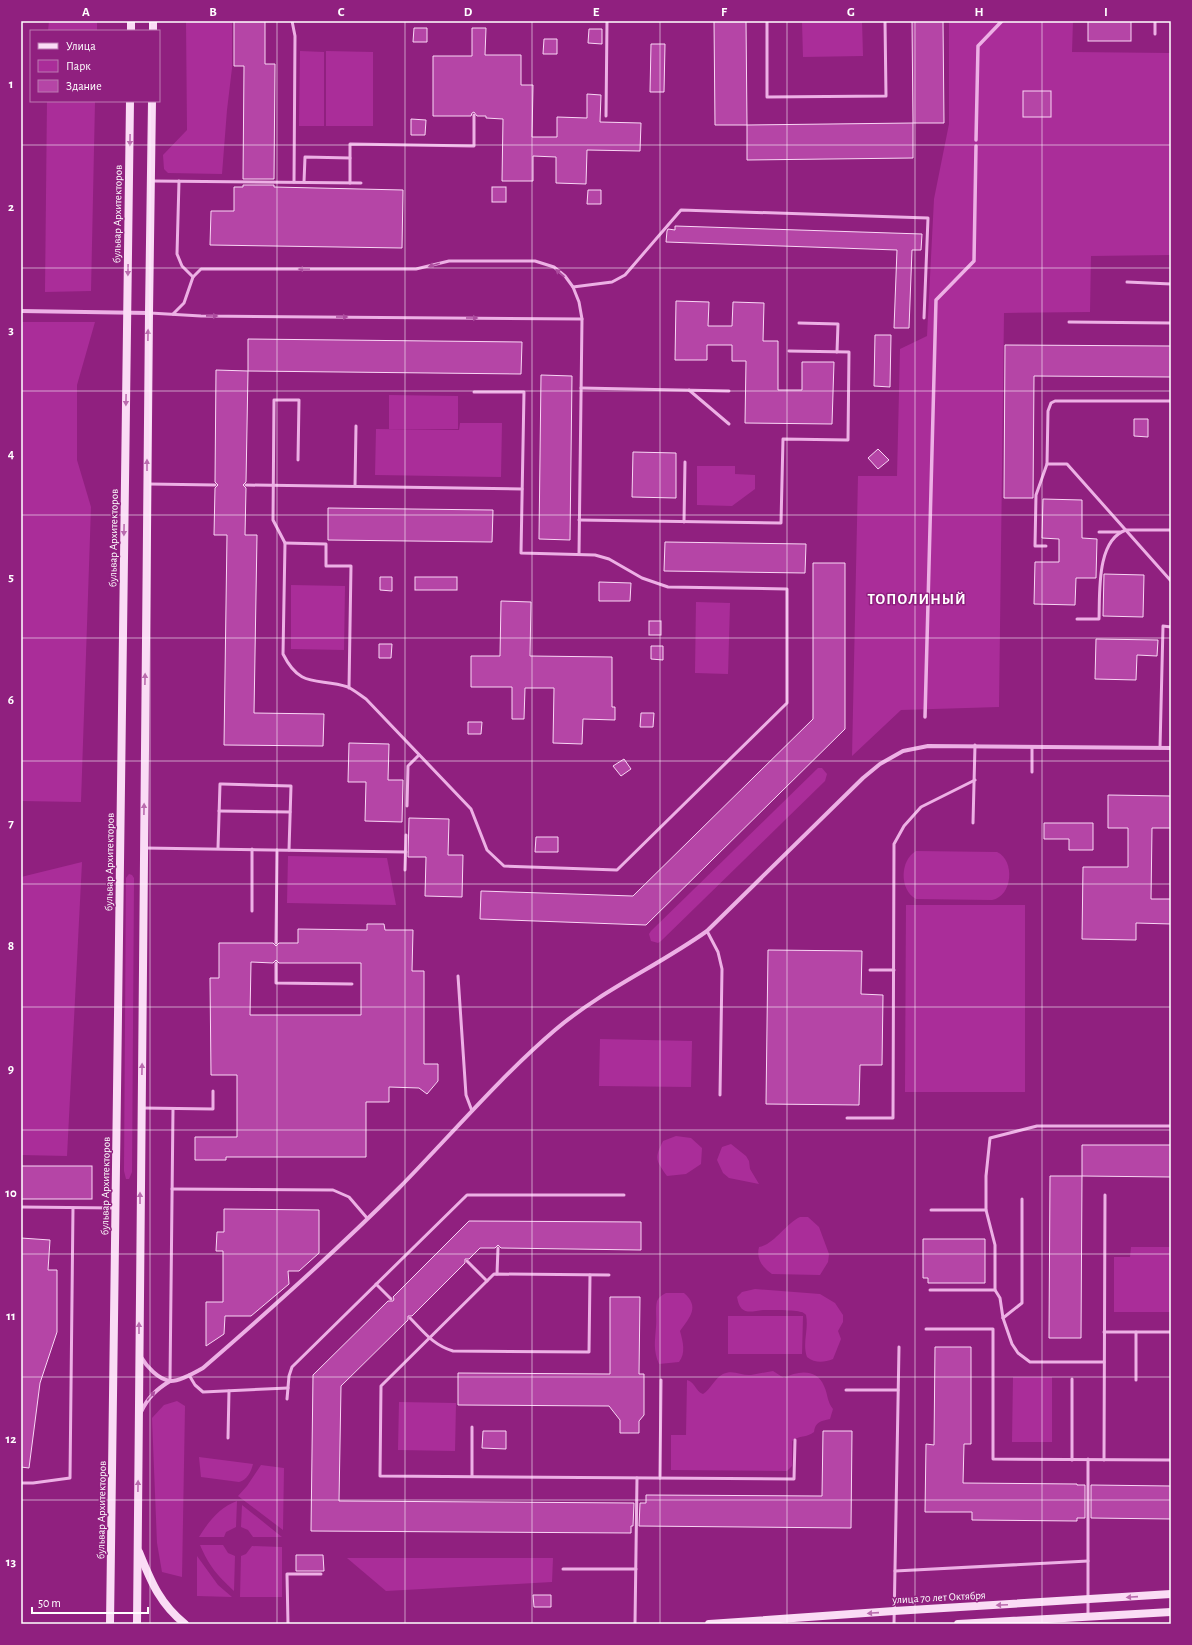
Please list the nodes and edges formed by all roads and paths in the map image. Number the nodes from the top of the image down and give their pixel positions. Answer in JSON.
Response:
{"nodes":[{"id":1,"x":292,"y":21,"type":"edge"},
{"id":2,"x":606,"y":21,"type":"edge"},
{"id":3,"x":767,"y":21,"type":"edge"},
{"id":4,"x":885,"y":21,"type":"edge"},
{"id":5,"x":1002,"y":21,"type":"edge"},
{"id":6,"x":1155,"y":21,"type":"edge"},
{"id":7,"x":1155,"y":34,"type":"dead end"},
{"id":8,"x":130,"y":102,"type":"edge"},
{"id":9,"x":152,"y":102,"type":"edge"},
{"id":10,"x":474,"y":114,"type":"dead end"},
{"id":11,"x":606,"y":116,"type":"dead end"},
{"id":12,"x":976,"y":140,"type":"dead end"},
{"id":13,"x":976,"y":146,"type":"dead end"},
{"id":14,"x":350,"y":158,"type":"junction"},
{"id":15,"x":152,"y":181,"type":"junction"},
{"id":16,"x":179,"y":181,"type":"junction"},
{"id":17,"x":294,"y":182,"type":"junction"},
{"id":18,"x":304,"y":182,"type":"junction"},
{"id":19,"x":350,"y":183,"type":"junction"},
{"id":20,"x":361,"y":183,"type":"dead end"},
{"id":21,"x":193,"y":277,"type":"junction"},
{"id":22,"x":1127,"y":282,"type":"dead end"},
{"id":23,"x":1171,"y":284,"type":"edge"},
{"id":24,"x":573,"y":287,"type":"junction"},
{"id":25,"x":21,"y":312,"type":"edge"},
{"id":26,"x":127,"y":312,"type":"junction"},
{"id":27,"x":149,"y":313,"type":"junction"},
{"id":28,"x":173,"y":314,"type":"junction"},
{"id":29,"x":924,"y":318,"type":"dead end"},
{"id":30,"x":582,"y":319,"type":"junction"},
{"id":31,"x":1069,"y":322,"type":"dead end"},
{"id":32,"x":799,"y":323,"type":"dead end"},
{"id":33,"x":1171,"y":323,"type":"edge"},
{"id":34,"x":789,"y":351,"type":"dead end"},
{"id":35,"x":837,"y":352,"type":"junction"},
{"id":36,"x":581,"y":388,"type":"junction"},
{"id":37,"x":688,"y":390,"type":"junction"},
{"id":38,"x":729,"y":391,"type":"dead end"},
{"id":39,"x":474,"y":392,"type":"dead end"},
{"id":40,"x":1171,"y":401,"type":"edge"},
{"id":41,"x":729,"y":424,"type":"dead end"},
{"id":42,"x":356,"y":426,"type":"dead end"},
{"id":43,"x":298,"y":460,"type":"dead end"},
{"id":44,"x":686,"y":462,"type":"dead end"},
{"id":45,"x":1047,"y":464,"type":"junction"},
{"id":46,"x":147,"y":484,"type":"junction"},
{"id":47,"x":215,"y":485,"type":"dead end"},
{"id":48,"x":246,"y":485,"type":"dead end"},
{"id":49,"x":273,"y":486,"type":"junction"},
{"id":50,"x":355,"y":486,"type":"junction"},
{"id":51,"x":522,"y":489,"type":"junction"},
{"id":52,"x":579,"y":520,"type":"junction"},
{"id":53,"x":684,"y":522,"type":"junction"},
{"id":54,"x":1126,"y":530,"type":"junction"},
{"id":55,"x":1171,"y":530,"type":"edge"},
{"id":56,"x":1099,"y":532,"type":"dead end"},
{"id":57,"x":1120,"y":532,"type":"junction"},
{"id":58,"x":285,"y":543,"type":"junction"},
{"id":59,"x":1046,"y":546,"type":"dead end"},
{"id":60,"x":579,"y":554,"type":"junction"},
{"id":61,"x":1171,"y":582,"type":"edge"},
{"id":62,"x":1077,"y":619,"type":"dead end"},
{"id":63,"x":1171,"y":626,"type":"edge"},
{"id":64,"x":350,"y":688,"type":"junction"},
{"id":65,"x":925,"y":717,"type":"dead end"},
{"id":66,"x":975,"y":745,"type":"junction"},
{"id":67,"x":1032,"y":747,"type":"junction"},
{"id":68,"x":1160,"y":748,"type":"junction"},
{"id":69,"x":1171,"y":748,"type":"edge"},
{"id":70,"x":419,"y":755,"type":"junction"},
{"id":71,"x":1032,"y":772,"type":"dead end"},
{"id":72,"x":975,"y":780,"type":"junction"},
{"id":73,"x":407,"y":806,"type":"dead end"},
{"id":74,"x":219,"y":811,"type":"junction"},
{"id":75,"x":290,"y":812,"type":"junction"},
{"id":76,"x":973,"y":823,"type":"dead end"},
{"id":77,"x":406,"y":835,"type":"dead end"},
{"id":78,"x":144,"y":848,"type":"junction"},
{"id":79,"x":218,"y":848,"type":"junction"},
{"id":80,"x":252,"y":849,"type":"junction"},
{"id":81,"x":277,"y":850,"type":"junction"},
{"id":82,"x":289,"y":850,"type":"junction"},
{"id":83,"x":406,"y":852,"type":"junction"},
{"id":84,"x":405,"y":870,"type":"dead end"},
{"id":85,"x":252,"y":910,"type":"dead end"},
{"id":86,"x":707,"y":931,"type":"junction"},
{"id":87,"x":276,"y":943,"type":"dead end"},
{"id":88,"x":276,"y":963,"type":"dead end"},
{"id":89,"x":870,"y":970,"type":"dead end"},
{"id":90,"x":894,"y":970,"type":"junction"},
{"id":91,"x":458,"y":976,"type":"dead end"},
{"id":92,"x":352,"y":984,"type":"dead end"},
{"id":93,"x":213,"y":1091,"type":"dead end"},
{"id":94,"x":720,"y":1095,"type":"dead end"},
{"id":95,"x":141,"y":1108,"type":"junction"},
{"id":96,"x":173,"y":1109,"type":"junction"},
{"id":97,"x":472,"y":1111,"type":"junction"},
{"id":98,"x":846,"y":1118,"type":"dead end"},
{"id":99,"x":1171,"y":1126,"type":"edge"},
{"id":100,"x":172,"y":1189,"type":"junction"},
{"id":101,"x":624,"y":1195,"type":"dead end"},
{"id":102,"x":1105,"y":1195,"type":"dead end"},
{"id":103,"x":1022,"y":1199,"type":"dead end"},
{"id":104,"x":21,"y":1207,"type":"edge"},
{"id":105,"x":73,"y":1208,"type":"junction"},
{"id":106,"x":115,"y":1208,"type":"junction"},
{"id":107,"x":932,"y":1210,"type":"dead end"},
{"id":108,"x":986,"y":1210,"type":"junction"},
{"id":109,"x":367,"y":1218,"type":"junction"},
{"id":110,"x":498,"y":1248,"type":"dead end"},
{"id":111,"x":467,"y":1261,"type":"dead end"},
{"id":112,"x":497,"y":1274,"type":"junction"},
{"id":113,"x":590,"y":1275,"type":"junction"},
{"id":114,"x":609,"y":1275,"type":"dead end"},
{"id":115,"x":487,"y":1281,"type":"junction"},
{"id":116,"x":376,"y":1284,"type":"junction"},
{"id":117,"x":930,"y":1290,"type":"dead end"},
{"id":118,"x":995,"y":1290,"type":"junction"},
{"id":119,"x":391,"y":1299,"type":"dead end"},
{"id":120,"x":410,"y":1318,"type":"dead end"},
{"id":121,"x":1003,"y":1318,"type":"junction"},
{"id":122,"x":926,"y":1329,"type":"dead end"},
{"id":123,"x":1104,"y":1332,"type":"junction"},
{"id":124,"x":1136,"y":1332,"type":"junction"},
{"id":125,"x":1171,"y":1332,"type":"edge"},
{"id":126,"x":430,"y":1338,"type":"junction"},
{"id":127,"x":899,"y":1347,"type":"dead end"},
{"id":128,"x":139,"y":1354,"type":"junction"},
{"id":129,"x":1104,"y":1362,"type":"junction"},
{"id":130,"x":189,"y":1375,"type":"junction"},
{"id":131,"x":1072,"y":1379,"type":"dead end"},
{"id":132,"x":661,"y":1380,"type":"dead end"},
{"id":133,"x":1136,"y":1380,"type":"dead end"},
{"id":134,"x":172,"y":1381,"type":"junction"},
{"id":135,"x":288,"y":1388,"type":"junction"},
{"id":136,"x":846,"y":1390,"type":"dead end"},
{"id":137,"x":898,"y":1390,"type":"junction"},
{"id":138,"x":229,"y":1391,"type":"junction"},
{"id":139,"x":287,"y":1399,"type":"dead end"},
{"id":140,"x":139,"y":1418,"type":"junction"},
{"id":141,"x":472,"y":1427,"type":"dead end"},
{"id":142,"x":228,"y":1438,"type":"dead end"},
{"id":143,"x":795,"y":1440,"type":"dead end"},
{"id":144,"x":1088,"y":1459,"type":"junction"},
{"id":145,"x":1072,"y":1460,"type":"junction"},
{"id":146,"x":1104,"y":1460,"type":"junction"},
{"id":147,"x":1171,"y":1460,"type":"edge"},
{"id":148,"x":472,"y":1476,"type":"junction"},
{"id":149,"x":637,"y":1478,"type":"junction"},
{"id":150,"x":660,"y":1478,"type":"junction"},
{"id":151,"x":21,"y":1483,"type":"edge"},
{"id":152,"x":138,"y":1548,"type":"junction"},
{"id":153,"x":1088,"y":1561,"type":"junction"},
{"id":154,"x":563,"y":1569,"type":"dead end"},
{"id":155,"x":636,"y":1569,"type":"junction"},
{"id":156,"x":896,"y":1571,"type":"junction"},
{"id":157,"x":321,"y":1574,"type":"dead end"},
{"id":158,"x":1171,"y":1594,"type":"edge"},
{"id":159,"x":1088,"y":1600,"type":"junction"},
{"id":160,"x":894,"y":1611,"type":"junction"},
{"id":161,"x":1171,"y":1612,"type":"edge"},
{"id":162,"x":1088,"y":1617,"type":"junction"},
{"id":163,"x":110,"y":1624,"type":"edge"},
{"id":164,"x":137,"y":1624,"type":"edge"},
{"id":165,"x":185,"y":1624,"type":"edge"},
{"id":166,"x":288,"y":1624,"type":"edge"},
{"id":167,"x":635,"y":1624,"type":"edge"},
{"id":168,"x":708,"y":1624,"type":"edge"},
{"id":169,"x":894,"y":1624,"type":"edge"},
{"id":170,"x":958,"y":1624,"type":"edge"}],
"edges":[{"from":1,"to":17,"type":"lane"},
{"from":2,"to":11,"type":"lane"},
{"from":3,"to":4,"type":"lane"},
{"from":5,"to":12,"type":"street"},
{"from":6,"to":7,"type":"lane"},
{"from":8,"to":26,"type":"main road","name":"бульвар Архитекторов","one_way":true},
{"from":9,"to":15,"type":"main road"},
{"from":10,"to":14,"type":"lane"},
{"from":13,"to":65,"type":"street"},
{"from":14,"to":18,"type":"lane"},
{"from":14,"to":19,"type":"lane"},
{"from":15,"to":16,"type":"lane"},
{"from":15,"to":27,"type":"main road"},
{"from":16,"to":17,"type":"lane"},
{"from":16,"to":21,"type":"lane"},
{"from":17,"to":18,"type":"lane"},
{"from":18,"to":19,"type":"lane"},
{"from":19,"to":20,"type":"lane"},
{"from":24,"to":21,"type":"lane","one_way":true},
{"from":21,"to":28,"type":"lane"},
{"from":22,"to":23,"type":"lane"},
{"from":24,"to":29,"type":"lane"},
{"from":24,"to":30,"type":"lane"},
{"from":25,"to":26,"type":"street"},
{"from":26,"to":27,"type":"street"},
{"from":26,"to":106,"type":"main road","name":"бульвар Архитекторов","one_way":true},
{"from":27,"to":28,"type":"lane"},
{"from":46,"to":27,"type":"main road","one_way":true},
{"from":28,"to":30,"type":"lane","one_way":true},
{"from":30,"to":36,"type":"lane"},
{"from":31,"to":33,"type":"lane"},
{"from":32,"to":35,"type":"lane"},
{"from":34,"to":35,"type":"lane"},
{"from":35,"to":53,"type":"lane"},
{"from":36,"to":37,"type":"lane"},
{"from":36,"to":52,"type":"lane"},
{"from":37,"to":38,"type":"lane"},
{"from":37,"to":41,"type":"lane"},
{"from":39,"to":51,"type":"lane"},
{"from":40,"to":45,"type":"lane"},
{"from":42,"to":50,"type":"lane"},
{"from":43,"to":49,"type":"lane"},
{"from":44,"to":53,"type":"lane"},
{"from":45,"to":54,"type":"lane"},
{"from":45,"to":59,"type":"lane"},
{"from":46,"to":47,"type":"lane"},
{"from":78,"to":46,"type":"main road","one_way":true},
{"from":48,"to":49,"type":"lane"},
{"from":49,"to":50,"type":"lane"},
{"from":49,"to":58,"type":"lane"},
{"from":50,"to":51,"type":"lane"},
{"from":51,"to":60,"type":"lane"},
{"from":52,"to":53,"type":"lane"},
{"from":52,"to":60,"type":"lane"},
{"from":54,"to":55,"type":"lane"},
{"from":54,"to":57,"type":"lane"},
{"from":54,"to":61,"type":"lane"},
{"from":56,"to":57,"type":"lane"},
{"from":57,"to":62,"type":"lane"},
{"from":58,"to":64,"type":"lane"},
{"from":58,"to":64,"type":"lane"},
{"from":60,"to":70,"type":"lane"},
{"from":63,"to":68,"type":"lane"},
{"from":64,"to":70,"type":"lane"},
{"from":66,"to":67,"type":"street"},
{"from":66,"to":72,"type":"lane"},
{"from":66,"to":86,"type":"street"},
{"from":67,"to":68,"type":"street"},
{"from":67,"to":71,"type":"lane"},
{"from":68,"to":69,"type":"street"},
{"from":70,"to":73,"type":"lane"},
{"from":72,"to":76,"type":"lane"},
{"from":72,"to":90,"type":"lane"},
{"from":74,"to":75,"type":"lane"},
{"from":74,"to":75,"type":"lane"},
{"from":74,"to":79,"type":"lane"},
{"from":75,"to":82,"type":"lane"},
{"from":77,"to":83,"type":"lane"},
{"from":78,"to":79,"type":"lane"},
{"from":95,"to":78,"type":"main road","one_way":true},
{"from":79,"to":80,"type":"lane"},
{"from":80,"to":81,"type":"lane"},
{"from":80,"to":85,"type":"lane"},
{"from":81,"to":82,"type":"lane"},
{"from":81,"to":87,"type":"lane"},
{"from":82,"to":83,"type":"lane"},
{"from":83,"to":84,"type":"lane"},
{"from":86,"to":94,"type":"lane"},
{"from":86,"to":97,"type":"street"},
{"from":88,"to":92,"type":"lane"},
{"from":89,"to":90,"type":"lane"},
{"from":90,"to":98,"type":"lane"},
{"from":91,"to":97,"type":"lane"},
{"from":93,"to":96,"type":"lane"},
{"from":95,"to":96,"type":"lane"},
{"from":128,"to":95,"type":"main road","one_way":true},
{"from":96,"to":100,"type":"lane"},
{"from":97,"to":109,"type":"street"},
{"from":99,"to":108,"type":"lane"},
{"from":100,"to":109,"type":"lane"},
{"from":100,"to":134,"type":"lane"},
{"from":101,"to":116,"type":"lane"},
{"from":102,"to":123,"type":"lane"},
{"from":103,"to":121,"type":"lane"},
{"from":104,"to":105,"type":"lane"},
{"from":105,"to":106,"type":"lane"},
{"from":105,"to":151,"type":"lane"},
{"from":106,"to":163,"type":"main road","name":"бульвар Архитекторов"},
{"from":107,"to":108,"type":"lane"},
{"from":108,"to":118,"type":"lane"},
{"from":109,"to":130,"type":"street"},
{"from":110,"to":112,"type":"lane"},
{"from":111,"to":115,"type":"lane"},
{"from":112,"to":113,"type":"lane"},
{"from":112,"to":115,"type":"lane"},
{"from":113,"to":114,"type":"lane"},
{"from":113,"to":126,"type":"lane"},
{"from":115,"to":126,"type":"lane"},
{"from":116,"to":119,"type":"lane"},
{"from":116,"to":135,"type":"lane"},
{"from":117,"to":118,"type":"lane"},
{"from":118,"to":121,"type":"lane"},
{"from":120,"to":126,"type":"lane"},
{"from":121,"to":129,"type":"lane"},
{"from":122,"to":145,"type":"lane"},
{"from":123,"to":124,"type":"lane"},
{"from":123,"to":129,"type":"lane"},
{"from":124,"to":125,"type":"lane"},
{"from":124,"to":133,"type":"lane"},
{"from":126,"to":148,"type":"lane"},
{"from":127,"to":137,"type":"lane"},
{"from":128,"to":134,"type":"street"},
{"from":128,"to":140,"type":"main road"},
{"from":129,"to":146,"type":"lane"},
{"from":130,"to":134,"type":"street"},
{"from":130,"to":138,"type":"lane"},
{"from":131,"to":145,"type":"lane"},
{"from":132,"to":150,"type":"lane"},
{"from":140,"to":134,"type":"street","one_way":true},
{"from":135,"to":138,"type":"lane"},
{"from":135,"to":139,"type":"lane"},
{"from":136,"to":137,"type":"lane"},
{"from":137,"to":156,"type":"lane"},
{"from":138,"to":142,"type":"lane"},
{"from":152,"to":140,"type":"main road","one_way":true},
{"from":141,"to":148,"type":"lane"},
{"from":143,"to":150,"type":"lane"},
{"from":144,"to":145,"type":"lane"},
{"from":144,"to":146,"type":"lane"},
{"from":144,"to":153,"type":"lane"},
{"from":146,"to":147,"type":"lane"},
{"from":148,"to":149,"type":"lane"},
{"from":149,"to":150,"type":"lane"},
{"from":149,"to":155,"type":"lane"},
{"from":152,"to":164,"type":"main road"},
{"from":152,"to":165,"type":"main road"},
{"from":153,"to":156,"type":"lane"},
{"from":153,"to":159,"type":"lane"},
{"from":154,"to":155,"type":"lane"},
{"from":155,"to":167,"type":"lane"},
{"from":156,"to":160,"type":"lane"},
{"from":157,"to":166,"type":"lane"},
{"from":158,"to":159,"type":"main road","name":"улица 70 лет Октября","one_way":true},
{"from":159,"to":160,"type":"main road","name":"улица 70 лет Октября","one_way":true},
{"from":159,"to":162,"type":"lane"},
{"from":160,"to":168,"type":"main road","name":"улица 70 лет Октября","one_way":true},
{"from":160,"to":169,"type":"lane"},
{"from":161,"to":162,"type":"main road"},
{"from":162,"to":170,"type":"main road"}]}
